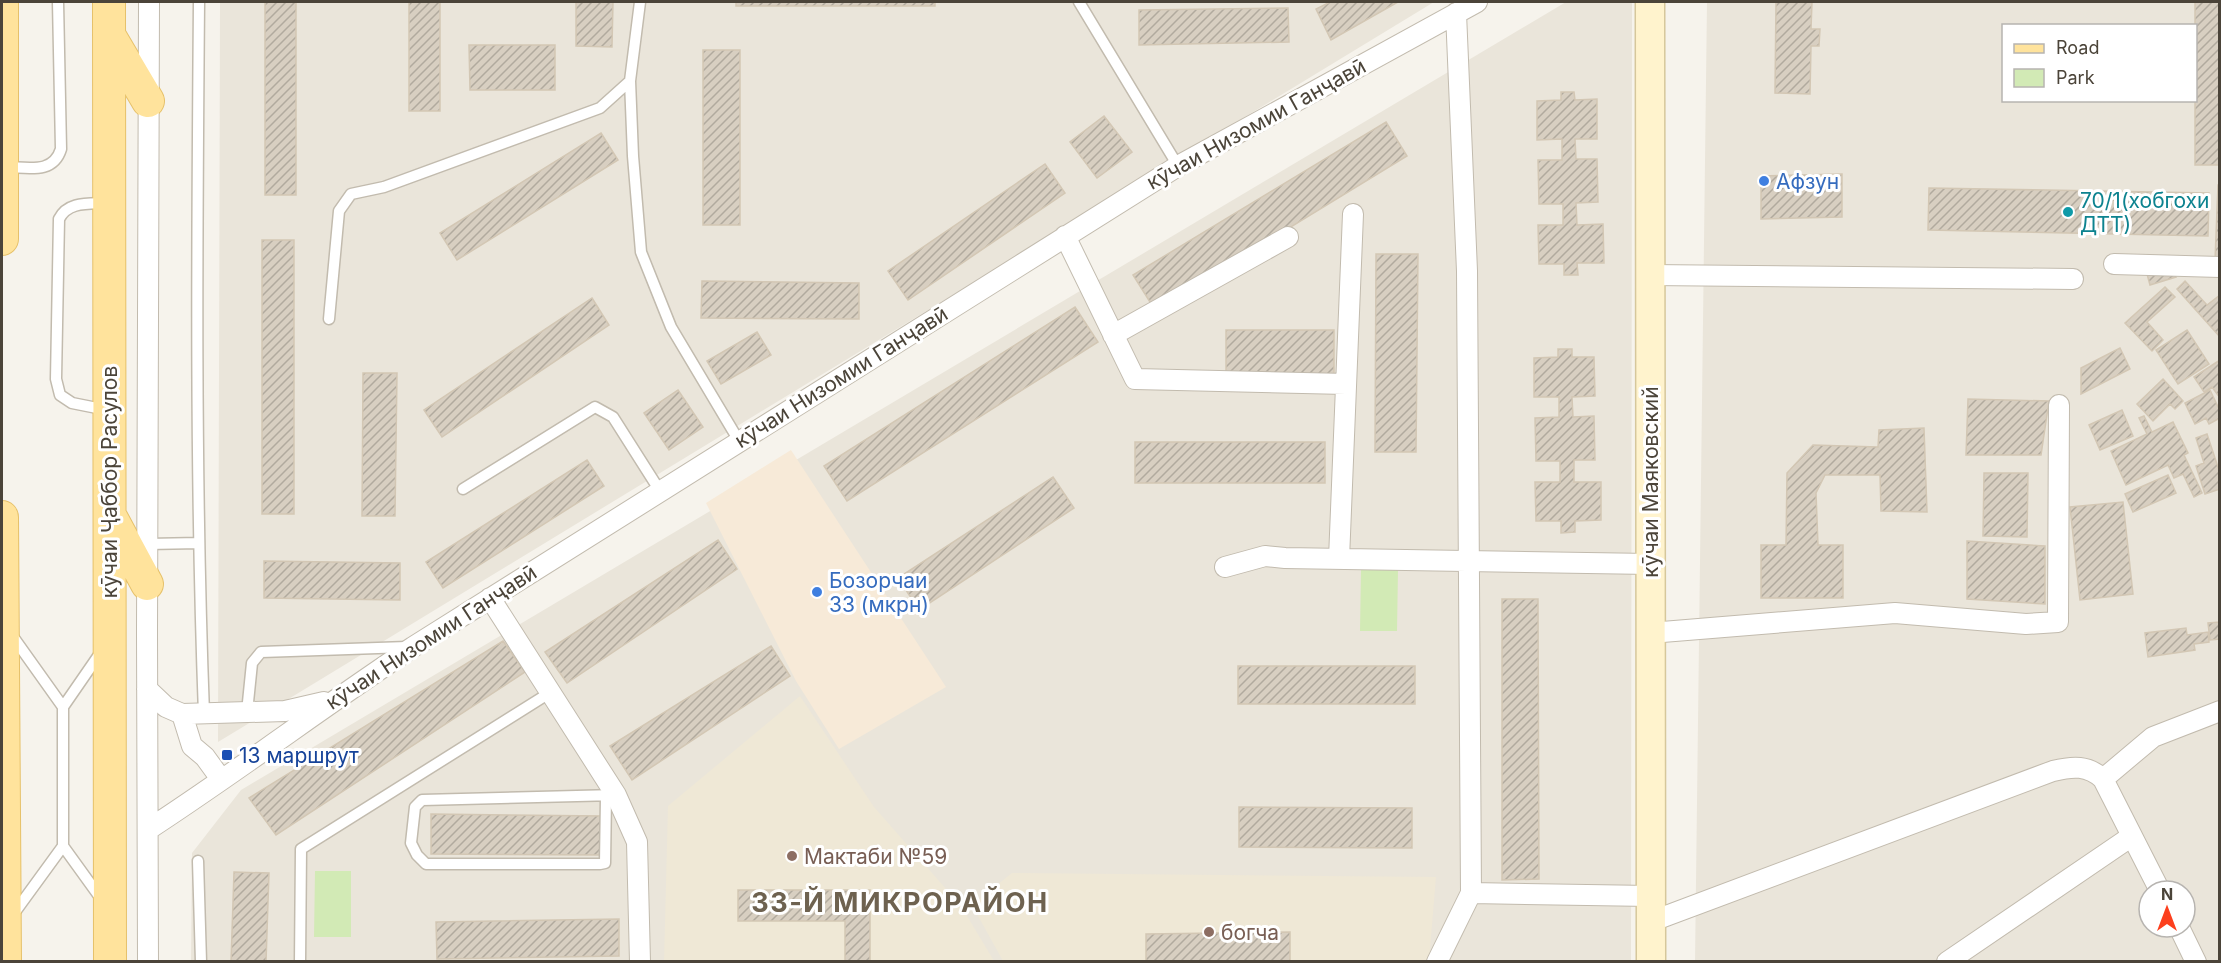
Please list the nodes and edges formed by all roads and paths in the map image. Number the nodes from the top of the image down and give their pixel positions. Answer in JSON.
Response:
{"nodes":[{"id":1,"x":2,"y":2,"type":"edge"},
{"id":2,"x":58,"y":2,"type":"edge"},
{"id":3,"x":109,"y":2,"type":"edge"},
{"id":4,"x":149,"y":2,"type":"edge"},
{"id":5,"x":199,"y":2,"type":"edge"},
{"id":6,"x":640,"y":2,"type":"edge"},
{"id":7,"x":1079,"y":2,"type":"edge"},
{"id":8,"x":1477,"y":2,"type":"edge"},
{"id":9,"x":1650,"y":2,"type":"edge"},
{"id":10,"x":1456,"y":13,"type":"junction"},
{"id":11,"x":108,"y":34,"type":"junction"},
{"id":12,"x":630,"y":81,"type":"junction"},
{"id":13,"x":148,"y":101,"type":"junction"},
{"id":14,"x":1178,"y":166,"type":"junction"},
{"id":15,"x":2,"y":167,"type":"edge"},
{"id":16,"x":108,"y":202,"type":"junction"},
{"id":17,"x":1353,"y":214,"type":"dead end"},
{"id":18,"x":1065,"y":236,"type":"junction"},
{"id":19,"x":1288,"y":237,"type":"dead end"},
{"id":20,"x":2,"y":239,"type":"edge"},
{"id":21,"x":2114,"y":264,"type":"dead end"},
{"id":22,"x":2220,"y":267,"type":"edge"},
{"id":23,"x":1649,"y":275,"type":"junction"},
{"id":24,"x":2073,"y":279,"type":"dead end"},
{"id":25,"x":328,"y":319,"type":"dead end"},
{"id":26,"x":1113,"y":335,"type":"junction"},
{"id":27,"x":1346,"y":384,"type":"junction"},
{"id":28,"x":2059,"y":405,"type":"dead end"},
{"id":29,"x":110,"y":411,"type":"junction"},
{"id":30,"x":739,"y":441,"type":"junction"},
{"id":31,"x":462,"y":489,"type":"dead end"},
{"id":32,"x":660,"y":491,"type":"junction"},
{"id":33,"x":2,"y":517,"type":"edge"},
{"id":34,"x":111,"y":518,"type":"junction"},
{"id":35,"x":199,"y":543,"type":"junction"},
{"id":36,"x":147,"y":544,"type":"junction"},
{"id":37,"x":1339,"y":559,"type":"junction"},
{"id":38,"x":1469,"y":561,"type":"junction"},
{"id":39,"x":1650,"y":564,"type":"junction"},
{"id":40,"x":1224,"y":567,"type":"dead end"},
{"id":41,"x":147,"y":584,"type":"junction"},
{"id":42,"x":490,"y":598,"type":"junction"},
{"id":43,"x":3,"y":608,"type":"edge"},
{"id":44,"x":1650,"y":633,"type":"junction"},
{"id":45,"x":108,"y":642,"type":"junction"},
{"id":46,"x":413,"y":647,"type":"junction"},
{"id":47,"x":147,"y":689,"type":"junction"},
{"id":48,"x":551,"y":692,"type":"junction"},
{"id":49,"x":333,"y":700,"type":"junction"},
{"id":50,"x":63,"y":707,"type":"junction"},
{"id":51,"x":2220,"y":711,"type":"edge"},
{"id":52,"x":247,"y":712,"type":"junction"},
{"id":53,"x":182,"y":714,"type":"junction"},
{"id":54,"x":204,"y":714,"type":"junction"},
{"id":55,"x":221,"y":779,"type":"junction"},
{"id":56,"x":2103,"y":779,"type":"junction"},
{"id":57,"x":3,"y":782,"type":"edge"},
{"id":58,"x":611,"y":796,"type":"junction"},
{"id":59,"x":3,"y":826,"type":"edge"},
{"id":60,"x":149,"y":830,"type":"junction"},
{"id":61,"x":2132,"y":836,"type":"junction"},
{"id":62,"x":63,"y":846,"type":"junction"},
{"id":63,"x":198,"y":861,"type":"dead end"},
{"id":64,"x":2154,"y":879,"type":"edge"},
{"id":65,"x":1471,"y":893,"type":"junction"},
{"id":66,"x":108,"y":909,"type":"junction"},
{"id":67,"x":1650,"y":909,"type":"junction"},
{"id":68,"x":4,"y":927,"type":"junction"},
{"id":69,"x":2185,"y":939,"type":"edge"},
{"id":70,"x":4,"y":962,"type":"edge"},
{"id":71,"x":110,"y":962,"type":"edge"},
{"id":72,"x":148,"y":962,"type":"edge"},
{"id":73,"x":201,"y":962,"type":"edge"},
{"id":74,"x":300,"y":962,"type":"edge"},
{"id":75,"x":640,"y":962,"type":"edge"},
{"id":76,"x":1437,"y":962,"type":"edge"},
{"id":77,"x":1651,"y":962,"type":"edge"},
{"id":78,"x":1947,"y":962,"type":"edge"},
{"id":79,"x":2196,"y":962,"type":"edge"}],
"edges":[{"from":1,"to":15,"type":"main road"},
{"from":2,"to":15,"type":"lane"},
{"from":3,"to":11,"type":"main road","name":"кӯчаи Ҷаббор Расулов"},
{"from":4,"to":13,"type":"street"},
{"from":5,"to":35,"type":"lane"},
{"from":6,"to":12,"type":"lane"},
{"from":7,"to":14,"type":"lane"},
{"from":8,"to":10,"type":"street","name":"кӯчаи Низомии Ганҷавӣ"},
{"from":9,"to":23,"type":"street","name":"кӯчаи Маяковский"},
{"from":10,"to":14,"type":"street","name":"кӯчаи Низомии Ганҷавӣ"},
{"from":10,"to":38,"type":"street"},
{"from":11,"to":13,"type":"main road"},
{"from":11,"to":16,"type":"main road","name":"кӯчаи Ҷаббор Расулов"},
{"from":12,"to":25,"type":"lane"},
{"from":12,"to":30,"type":"lane"},
{"from":13,"to":36,"type":"street"},
{"from":14,"to":18,"type":"street","name":"кӯчаи Низомии Ганҷавӣ"},
{"from":15,"to":20,"type":"main road"},
{"from":16,"to":29,"type":"main road","name":"кӯчаи Ҷаббор Расулов"},
{"from":16,"to":29,"type":"lane"},
{"from":17,"to":27,"type":"street"},
{"from":18,"to":26,"type":"street"},
{"from":18,"to":30,"type":"street","name":"кӯчаи Низомии Ганҷавӣ"},
{"from":19,"to":26,"type":"street"},
{"from":21,"to":22,"type":"street"},
{"from":23,"to":24,"type":"street"},
{"from":23,"to":39,"type":"street","name":"кӯчаи Маяковский"},
{"from":26,"to":27,"type":"street"},
{"from":27,"to":37,"type":"street"},
{"from":28,"to":44,"type":"street"},
{"from":29,"to":34,"type":"main road","name":"кӯчаи Ҷаббор Расулов"},
{"from":30,"to":32,"type":"street","name":"кӯчаи Низомии Ганҷавӣ"},
{"from":31,"to":32,"type":"lane"},
{"from":32,"to":42,"type":"street","name":"кӯчаи Низомии Ганҷавӣ"},
{"from":33,"to":43,"type":"main road"},
{"from":34,"to":41,"type":"main road"},
{"from":34,"to":45,"type":"main road","name":"кӯчаи Ҷаббор Расулов"},
{"from":35,"to":36,"type":"lane"},
{"from":35,"to":54,"type":"lane"},
{"from":36,"to":41,"type":"street"},
{"from":37,"to":38,"type":"street"},
{"from":37,"to":40,"type":"street"},
{"from":38,"to":39,"type":"street"},
{"from":38,"to":65,"type":"street"},
{"from":39,"to":44,"type":"street","name":"кӯчаи Маяковский"},
{"from":41,"to":47,"type":"street"},
{"from":42,"to":46,"type":"street","name":"кӯчаи Низомии Ганҷавӣ"},
{"from":42,"to":48,"type":"street"},
{"from":43,"to":50,"type":"lane"},
{"from":43,"to":57,"type":"main road"},
{"from":44,"to":67,"type":"street","name":"кӯчаи Маяковский"},
{"from":45,"to":50,"type":"lane"},
{"from":45,"to":66,"type":"main road","name":"кӯчаи Ҷаббор Расулов"},
{"from":46,"to":49,"type":"street","name":"кӯчаи Низомии Ганҷавӣ"},
{"from":46,"to":52,"type":"lane"},
{"from":47,"to":53,"type":"street"},
{"from":47,"to":60,"type":"street"},
{"from":48,"to":58,"type":"street"},
{"from":48,"to":74,"type":"lane"},
{"from":49,"to":52,"type":"street"},
{"from":49,"to":55,"type":"street","name":"кӯчаи Низомии Ганҷавӣ"},
{"from":50,"to":62,"type":"lane"},
{"from":51,"to":56,"type":"street"},
{"from":52,"to":54,"type":"street"},
{"from":53,"to":54,"type":"street"},
{"from":53,"to":55,"type":"street"},
{"from":55,"to":60,"type":"street","name":"кӯчаи Низомии Ганҷавӣ"},
{"from":56,"to":61,"type":"street"},
{"from":56,"to":67,"type":"street"},
{"from":57,"to":59,"type":"main road"},
{"from":58,"to":58,"type":"lane"},
{"from":58,"to":75,"type":"street"},
{"from":59,"to":68,"type":"main road"},
{"from":60,"to":72,"type":"street"},
{"from":61,"to":64,"type":"street"},
{"from":61,"to":78,"type":"street"},
{"from":62,"to":66,"type":"lane"},
{"from":62,"to":68,"type":"lane"},
{"from":63,"to":73,"type":"lane"},
{"from":65,"to":67,"type":"street"},
{"from":65,"to":76,"type":"street"},
{"from":66,"to":71,"type":"main road","name":"кӯчаи Ҷаббор Расулов"},
{"from":67,"to":77,"type":"street","name":"кӯчаи Маяковский"},
{"from":68,"to":70,"type":"main road"},
{"from":69,"to":79,"type":"street"}]}
